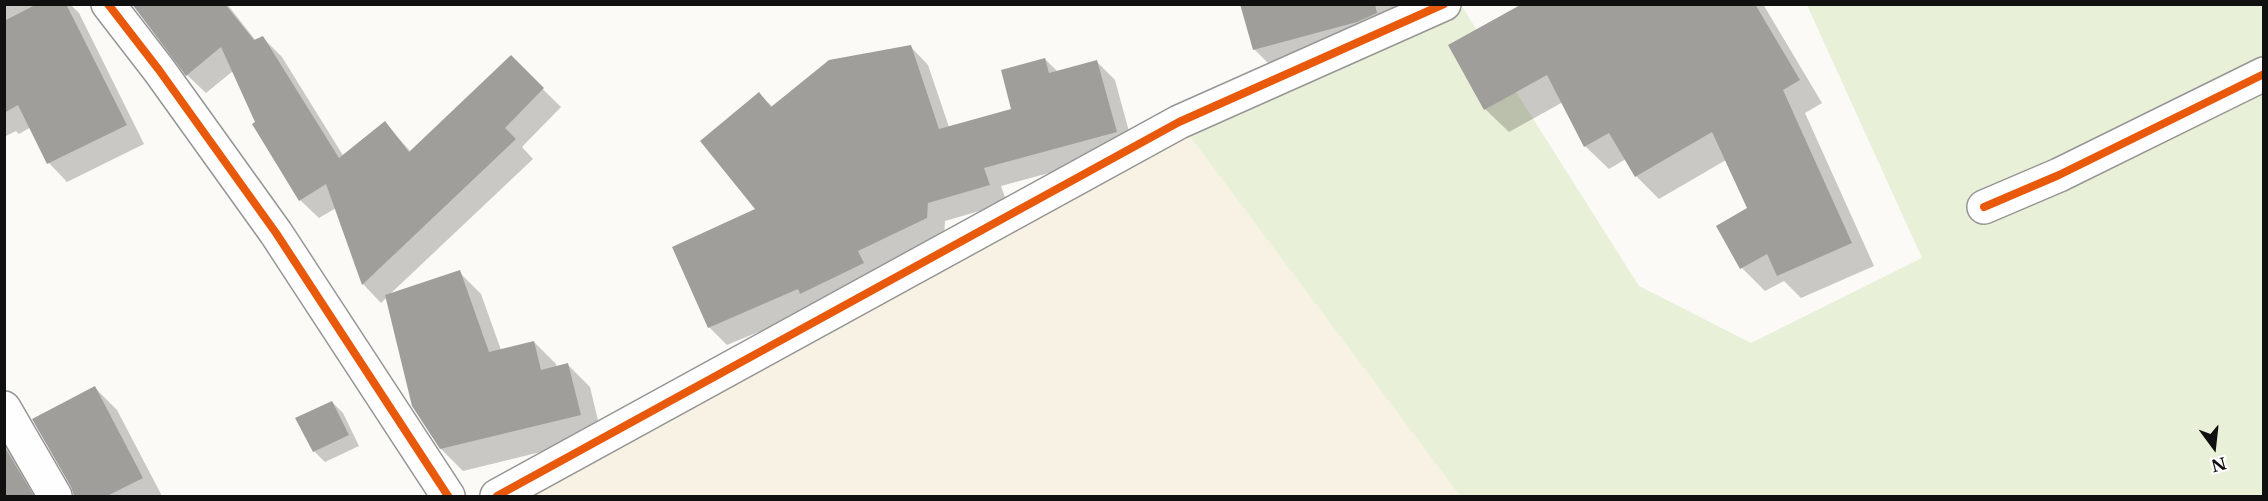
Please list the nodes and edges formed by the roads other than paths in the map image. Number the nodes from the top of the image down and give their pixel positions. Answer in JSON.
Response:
{"nodes":[{"id":1,"x":108,"y":4,"type":"edge"},
{"id":2,"x":1444,"y":4,"type":"edge"},
{"id":3,"x":1394,"y":14,"type":"edge"},
{"id":4,"x":2264,"y":74,"type":"edge"},
{"id":5,"x":1984,"y":207,"type":"dead end"},
{"id":6,"x":4,"y":408,"type":"edge"},
{"id":7,"x":55,"y":496,"type":"edge"},
{"id":8,"x":448,"y":496,"type":"edge"},
{"id":9,"x":497,"y":496,"type":"edge"}],
"edges":[{"from":1,"to":8,"type":"street"},
{"from":2,"to":3,"type":"street"},
{"from":3,"to":9,"type":"street"},
{"from":4,"to":5,"type":"street"},
{"from":6,"to":7,"type":"street"}]}
